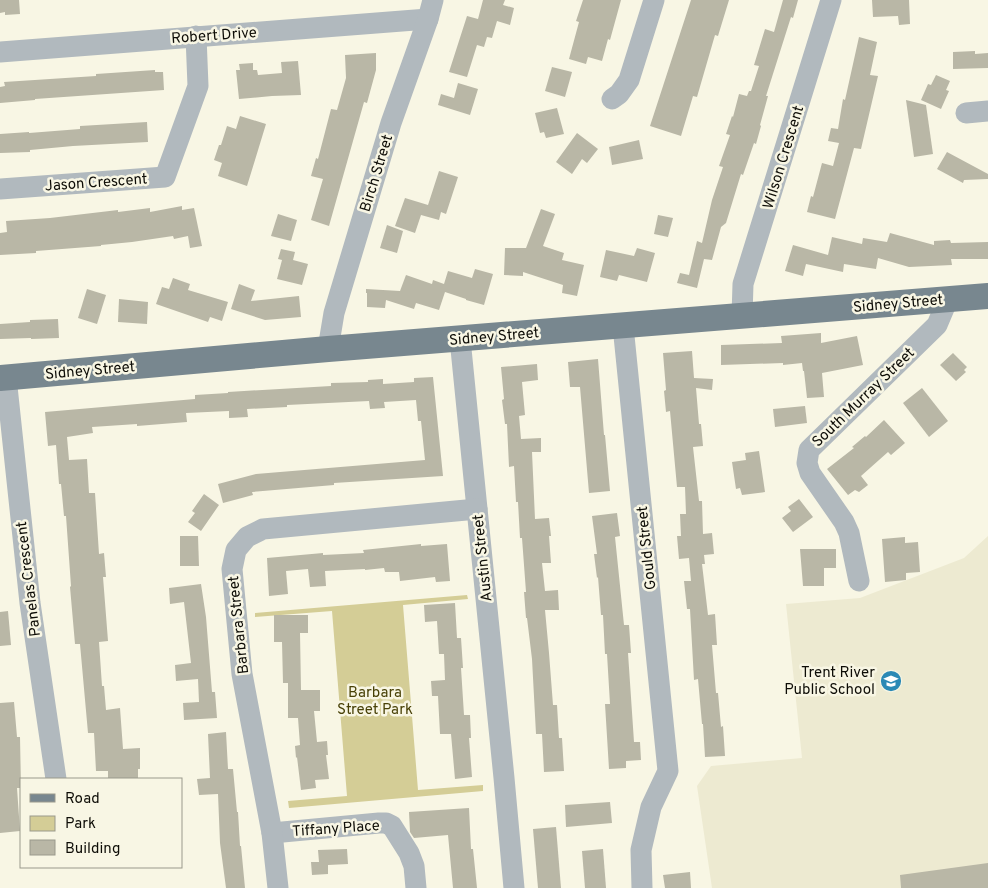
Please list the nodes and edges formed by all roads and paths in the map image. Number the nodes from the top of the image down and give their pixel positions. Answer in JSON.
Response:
{"nodes":[{"id":1,"x":654,"y":0,"type":"edge"},
{"id":2,"x":831,"y":0,"type":"edge"},
{"id":3,"x":431,"y":10,"type":"edge"},
{"id":4,"x":196,"y":36,"type":"junction"},
{"id":5,"x":0,"y":52,"type":"edge"},
{"id":6,"x":612,"y":99,"type":"dead end"},
{"id":7,"x":988,"y":111,"type":"edge"},
{"id":8,"x":966,"y":113,"type":"dead end"},
{"id":9,"x":0,"y":189,"type":"edge"},
{"id":10,"x":988,"y":296,"type":"edge"},
{"id":11,"x":948,"y":300,"type":"junction"},
{"id":12,"x":742,"y":316,"type":"junction"},
{"id":13,"x":623,"y":326,"type":"junction"},
{"id":14,"x":460,"y":339,"type":"junction"},
{"id":15,"x":328,"y":349,"type":"junction"},
{"id":16,"x":3,"y":378,"type":"edge"},
{"id":17,"x":477,"y":509,"type":"junction"},
{"id":18,"x":858,"y":581,"type":"dead end"},
{"id":19,"x":56,"y":778,"type":"edge"},
{"id":20,"x":272,"y":833,"type":"junction"},
{"id":21,"x":278,"y":888,"type":"edge"},
{"id":22,"x":416,"y":888,"type":"edge"},
{"id":23,"x":514,"y":888,"type":"edge"},
{"id":24,"x":642,"y":888,"type":"edge"}],
"edges":[{"from":1,"to":6,"type":"street"},
{"from":2,"to":12,"type":"street","name":"Wilson Crescent"},
{"from":3,"to":4,"type":"street","name":"Robert Drive"},
{"from":3,"to":15,"type":"street","name":"Birch Street"},
{"from":4,"to":5,"type":"street","name":"Robert Drive"},
{"from":4,"to":9,"type":"street","name":"Jason Crescent"},
{"from":7,"to":8,"type":"street"},
{"from":10,"to":11,"type":"main road","name":"Sidney Street"},
{"from":11,"to":12,"type":"main road","name":"Sidney Street"},
{"from":11,"to":18,"type":"street","name":"South Murray Street"},
{"from":12,"to":13,"type":"main road","name":"Sidney Street"},
{"from":13,"to":14,"type":"main road","name":"Sidney Street"},
{"from":13,"to":24,"type":"street","name":"Gould Street"},
{"from":14,"to":15,"type":"main road","name":"Sidney Street"},
{"from":14,"to":17,"type":"street","name":"Austin Street"},
{"from":15,"to":16,"type":"main road","name":"Sidney Street"},
{"from":16,"to":19,"type":"street","name":"Panelas Crescent"},
{"from":17,"to":20,"type":"street","name":"Barbara Street"},
{"from":17,"to":23,"type":"street","name":"Austin Street"},
{"from":20,"to":21,"type":"street","name":"Barbara Street"},
{"from":20,"to":22,"type":"street","name":"Tiffany Place"}]}
